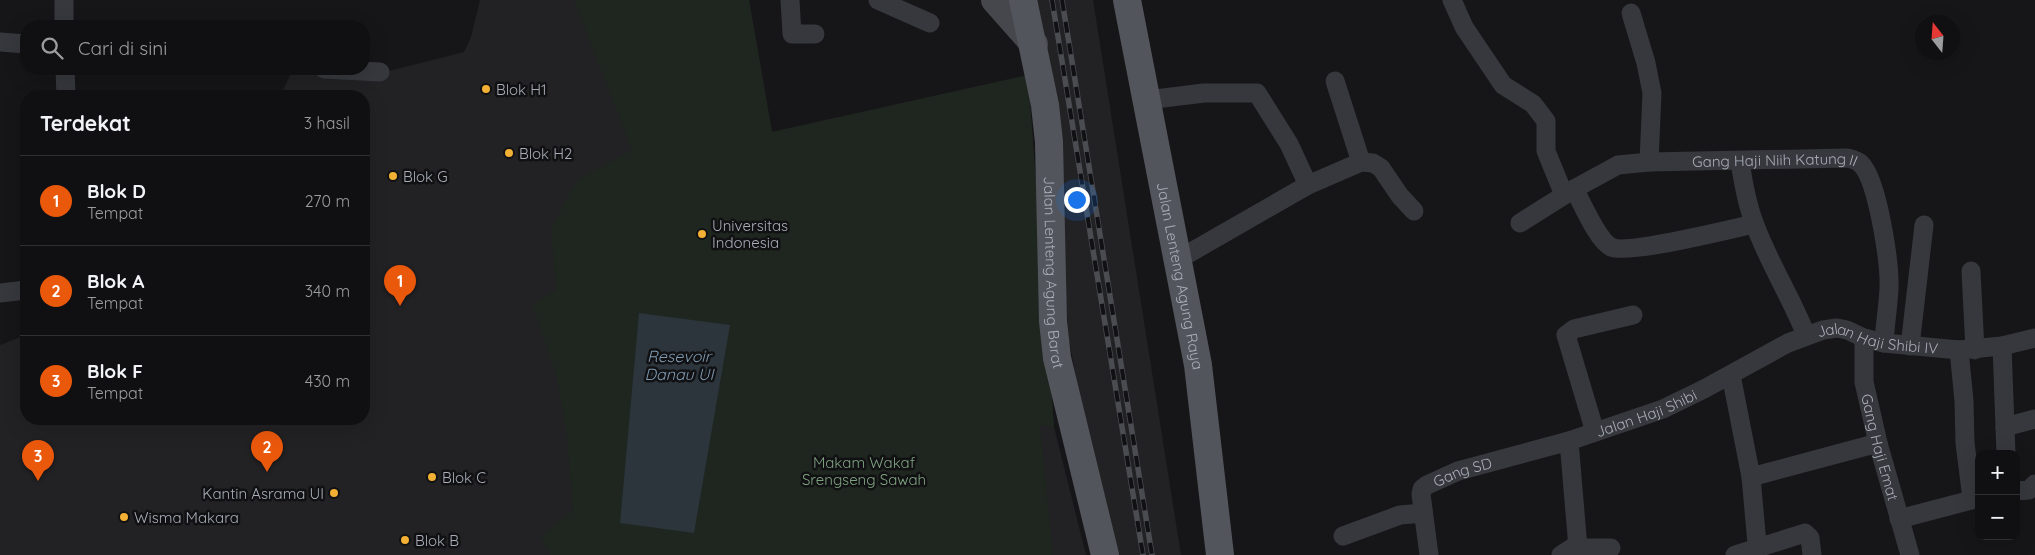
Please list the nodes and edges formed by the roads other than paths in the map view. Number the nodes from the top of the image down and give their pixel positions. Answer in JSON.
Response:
{"nodes":[{"id":1,"x":64,"y":0,"type":"edge"},
{"id":2,"x":790,"y":0,"type":"edge"},
{"id":3,"x":878,"y":0,"type":"edge"},
{"id":4,"x":995,"y":0,"type":"edge"},
{"id":5,"x":1023,"y":0,"type":"edge"},
{"id":6,"x":1127,"y":0,"type":"edge"},
{"id":7,"x":1452,"y":0,"type":"edge"},
{"id":8,"x":1631,"y":13,"type":"dead end"},
{"id":9,"x":64,"y":20,"type":"edge"},
{"id":10,"x":930,"y":23,"type":"dead end"},
{"id":11,"x":816,"y":34,"type":"dead end"},
{"id":12,"x":0,"y":42,"type":"edge"},
{"id":13,"x":20,"y":44,"type":"edge"},
{"id":14,"x":1034,"y":44,"type":"junction"},
{"id":15,"x":370,"y":71,"type":"edge"},
{"id":16,"x":380,"y":72,"type":"dead end"},
{"id":17,"x":65,"y":75,"type":"edge"},
{"id":18,"x":1335,"y":81,"type":"dead end"},
{"id":19,"x":66,"y":90,"type":"edge"},
{"id":20,"x":1147,"y":100,"type":"junction"},
{"id":21,"x":1740,"y":160,"type":"junction"},
{"id":22,"x":1361,"y":162,"type":"junction"},
{"id":23,"x":1649,"y":162,"type":"junction"},
{"id":24,"x":1308,"y":185,"type":"junction"},
{"id":25,"x":1569,"y":192,"type":"junction"},
{"id":26,"x":1414,"y":211,"type":"dead end"},
{"id":27,"x":1520,"y":223,"type":"dead end"},
{"id":28,"x":1754,"y":224,"type":"junction"},
{"id":29,"x":1924,"y":225,"type":"dead end"},
{"id":30,"x":1179,"y":259,"type":"junction"},
{"id":31,"x":1971,"y":271,"type":"dead end"},
{"id":32,"x":20,"y":291,"type":"edge"},
{"id":33,"x":0,"y":293,"type":"edge"},
{"id":34,"x":1633,"y":316,"type":"dead end"},
{"id":35,"x":1806,"y":335,"type":"junction"},
{"id":36,"x":1864,"y":338,"type":"junction"},
{"id":37,"x":2035,"y":338,"type":"edge"},
{"id":38,"x":1884,"y":343,"type":"junction"},
{"id":39,"x":1910,"y":346,"type":"junction"},
{"id":40,"x":2002,"y":346,"type":"junction"},
{"id":41,"x":1967,"y":350,"type":"junction"},
{"id":42,"x":1731,"y":375,"type":"junction"},
{"id":43,"x":2035,"y":419,"type":"edge"},
{"id":44,"x":2004,"y":427,"type":"junction"},
{"id":45,"x":1595,"y":432,"type":"junction"},
{"id":46,"x":1569,"y":441,"type":"junction"},
{"id":47,"x":1878,"y":443,"type":"junction"},
{"id":48,"x":2006,"y":450,"type":"edge"},
{"id":49,"x":1751,"y":477,"type":"junction"},
{"id":50,"x":2035,"y":484,"type":"edge"},
{"id":51,"x":2020,"y":491,"type":"edge"},
{"id":52,"x":1975,"y":495,"type":"edge"},
{"id":53,"x":1975,"y":499,"type":"edge"},
{"id":54,"x":1423,"y":512,"type":"junction"},
{"id":55,"x":1899,"y":519,"type":"junction"},
{"id":56,"x":1343,"y":536,"type":"dead end"},
{"id":57,"x":1578,"y":548,"type":"junction"},
{"id":58,"x":1611,"y":548,"type":"dead end"},
{"id":59,"x":1757,"y":552,"type":"edge"},
{"id":60,"x":1105,"y":555,"type":"edge"},
{"id":61,"x":1220,"y":555,"type":"edge"},
{"id":62,"x":1429,"y":555,"type":"edge"},
{"id":63,"x":1561,"y":555,"type":"edge"},
{"id":64,"x":1735,"y":555,"type":"edge"},
{"id":65,"x":1812,"y":555,"type":"edge"},
{"id":66,"x":1910,"y":555,"type":"edge"}],
"edges":[{"from":1,"to":9,"type":"street"},
{"from":2,"to":11,"type":"street"},
{"from":3,"to":10,"type":"street"},
{"from":4,"to":14,"type":"main road"},
{"from":5,"to":14,"type":"main road"},
{"from":6,"to":20,"type":"main road","name":"Jalan Lenteng Agung Raya"},
{"from":7,"to":25,"type":"street"},
{"from":8,"to":23,"type":"street"},
{"from":12,"to":13,"type":"street"},
{"from":14,"to":60,"type":"main road","name":"Jalan Lenteng Agung Barat"},
{"from":15,"to":16,"type":"street"},
{"from":17,"to":19,"type":"street"},
{"from":18,"to":22,"type":"street"},
{"from":20,"to":24,"type":"street"},
{"from":20,"to":30,"type":"main road","name":"Jalan Lenteng Agung Raya"},
{"from":21,"to":23,"type":"street","name":"Gang Haji Niih Katung II"},
{"from":21,"to":28,"type":"street"},
{"from":21,"to":38,"type":"street","name":"Gang Haji Niih Katung II"},
{"from":22,"to":24,"type":"street"},
{"from":22,"to":26,"type":"street"},
{"from":23,"to":25,"type":"street","name":"Gang Haji Niih Katung II"},
{"from":24,"to":30,"type":"street"},
{"from":25,"to":27,"type":"street","name":"Gang Haji Niih Katung II"},
{"from":25,"to":28,"type":"street"},
{"from":28,"to":35,"type":"street"},
{"from":29,"to":39,"type":"street"},
{"from":30,"to":61,"type":"main road","name":"Jalan Lenteng Agung Raya"},
{"from":31,"to":41,"type":"street"},
{"from":32,"to":33,"type":"street"},
{"from":34,"to":45,"type":"street","name":"Jalan Haji Shibi"},
{"from":35,"to":36,"type":"street","name":"Jalan Haji Shibi IV"},
{"from":35,"to":42,"type":"street","name":"Jalan Haji Shibi IV"},
{"from":36,"to":38,"type":"street","name":"Jalan Haji Shibi IV"},
{"from":36,"to":47,"type":"street","name":"Gang Haji Emat"},
{"from":37,"to":40,"type":"street","name":"Jalan Haji Shibi IV"},
{"from":38,"to":39,"type":"street","name":"Jalan Haji Shibi IV"},
{"from":39,"to":41,"type":"street","name":"Jalan Haji Shibi IV"},
{"from":40,"to":41,"type":"street","name":"Jalan Haji Shibi IV"},
{"from":40,"to":44,"type":"street"},
{"from":41,"to":52,"type":"street"},
{"from":42,"to":45,"type":"street","name":"Jalan Haji Shibi"},
{"from":42,"to":49,"type":"street"},
{"from":43,"to":44,"type":"street"},
{"from":44,"to":48,"type":"street"},
{"from":45,"to":46,"type":"street","name":"Gang SD"},
{"from":46,"to":54,"type":"street","name":"Gang SD"},
{"from":46,"to":57,"type":"street"},
{"from":47,"to":49,"type":"street"},
{"from":47,"to":55,"type":"street","name":"Gang Haji Emat"},
{"from":49,"to":59,"type":"street"},
{"from":50,"to":51,"type":"street"},
{"from":53,"to":55,"type":"street"},
{"from":54,"to":56,"type":"street"},
{"from":54,"to":62,"type":"street","name":"Gang SD"},
{"from":55,"to":66,"type":"street","name":"Gang Haji Emat"},
{"from":57,"to":58,"type":"street"},
{"from":57,"to":63,"type":"street"},
{"from":59,"to":64,"type":"street"},
{"from":59,"to":65,"type":"street"}]}
